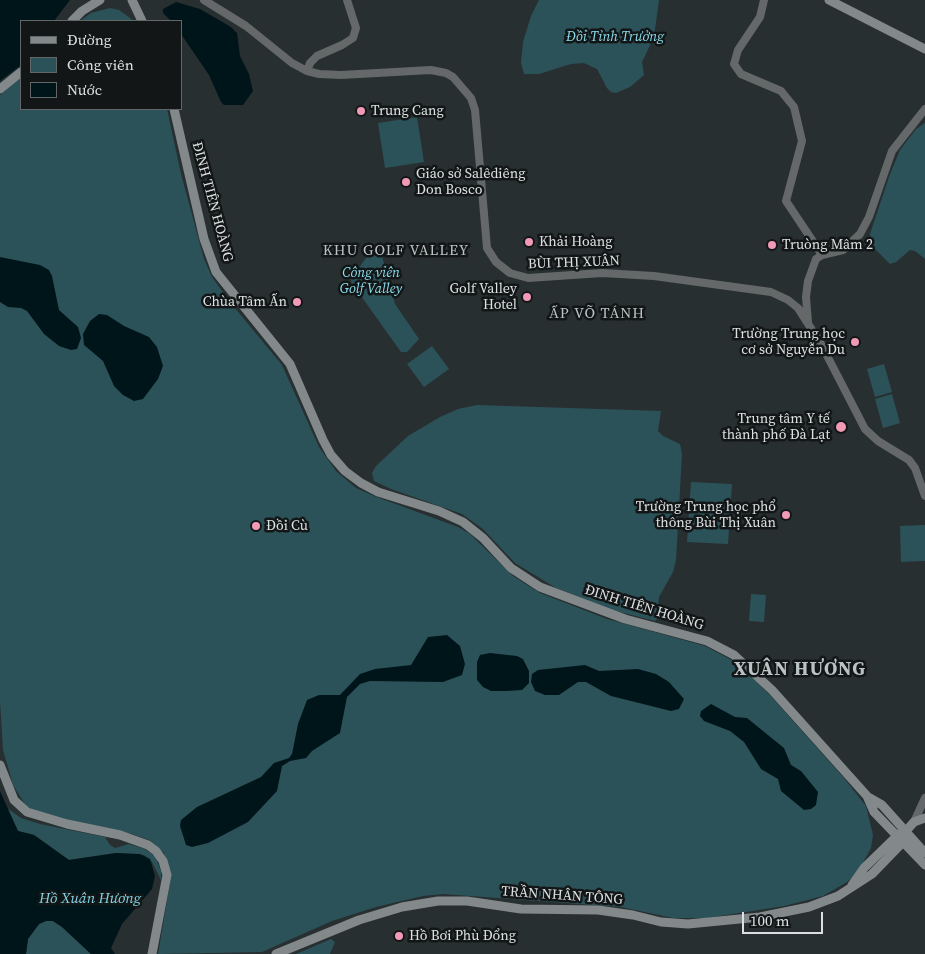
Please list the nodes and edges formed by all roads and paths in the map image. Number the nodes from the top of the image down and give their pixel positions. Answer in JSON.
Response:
{"nodes":[{"id":1,"x":100,"y":0,"type":"edge"},
{"id":2,"x":132,"y":0,"type":"edge"},
{"id":3,"x":204,"y":0,"type":"edge"},
{"id":4,"x":347,"y":0,"type":"edge"},
{"id":5,"x":764,"y":0,"type":"edge"},
{"id":6,"x":828,"y":0,"type":"edge"},
{"id":7,"x":73,"y":20,"type":"edge"},
{"id":8,"x":142,"y":20,"type":"edge"},
{"id":9,"x":925,"y":49,"type":"edge"},
{"id":10,"x":307,"y":71,"type":"junction"},
{"id":11,"x":20,"y":73,"type":"edge"},
{"id":12,"x":0,"y":89,"type":"edge"},
{"id":13,"x":925,"y":105,"type":"edge"},
{"id":14,"x":174,"y":110,"type":"edge"},
{"id":15,"x":923,"y":112,"type":"edge"},
{"id":16,"x":822,"y":255,"type":"junction"},
{"id":17,"x":809,"y":324,"type":"junction"},
{"id":18,"x":925,"y":496,"type":"edge"},
{"id":19,"x":0,"y":765,"type":"edge"},
{"id":20,"x":867,"y":796,"type":"junction"},
{"id":21,"x":925,"y":798,"type":"edge"},
{"id":22,"x":925,"y":818,"type":"edge"},
{"id":23,"x":914,"y":822,"type":"junction"},
{"id":24,"x":906,"y":831,"type":"junction"},
{"id":25,"x":895,"y":835,"type":"junction"},
{"id":26,"x":902,"y":843,"type":"junction"},
{"id":27,"x":925,"y":853,"type":"edge"},
{"id":28,"x":925,"y":864,"type":"edge"},
{"id":29,"x":849,"y":889,"type":"junction"},
{"id":30,"x":152,"y":954,"type":"edge"},
{"id":31,"x":276,"y":954,"type":"edge"}],
"edges":[{"from":1,"to":7,"type":"main road"},
{"from":2,"to":8,"type":"main road"},
{"from":3,"to":10,"type":"street","name":"BÙI THỊ XUÂN"},
{"from":4,"to":10,"type":"street"},
{"from":5,"to":16,"type":"street"},
{"from":6,"to":9,"type":"main road"},
{"from":10,"to":17,"type":"street","name":"BÙI THỊ XUÂN"},
{"from":11,"to":12,"type":"main road"},
{"from":13,"to":15,"type":"street"},
{"from":14,"to":20,"type":"main road","name":"ĐINH TIÊN HOÀNG"},
{"from":15,"to":16,"type":"street"},
{"from":16,"to":17,"type":"street"},
{"from":17,"to":18,"type":"street","name":"BÙI THỊ XUÂN"},
{"from":19,"to":30,"type":"main road"},
{"from":20,"to":24,"type":"main road","name":"ĐINH TIÊN HOÀNG"},
{"from":20,"to":25,"type":"main road","name":"ĐINH TIÊN HOÀNG"},
{"from":21,"to":23,"type":"street"},
{"from":22,"to":23,"type":"main road"},
{"from":23,"to":24,"type":"main road"},
{"from":24,"to":25,"type":"main road"},
{"from":24,"to":26,"type":"main road"},
{"from":24,"to":27,"type":"main road","name":"ĐINH TIÊN HOÀNG"},
{"from":25,"to":26,"type":"main road","name":"ĐINH TIÊN HOÀNG"},
{"from":25,"to":29,"type":"main road","name":"TRẦN NHÂN TÔNG"},
{"from":26,"to":28,"type":"main road","name":"ĐINH TIÊN HOÀNG"},
{"from":26,"to":29,"type":"main road","name":"TRẦN NHÂN TÔNG"},
{"from":29,"to":31,"type":"main road","name":"TRẦN NHÂN TÔNG"}]}
